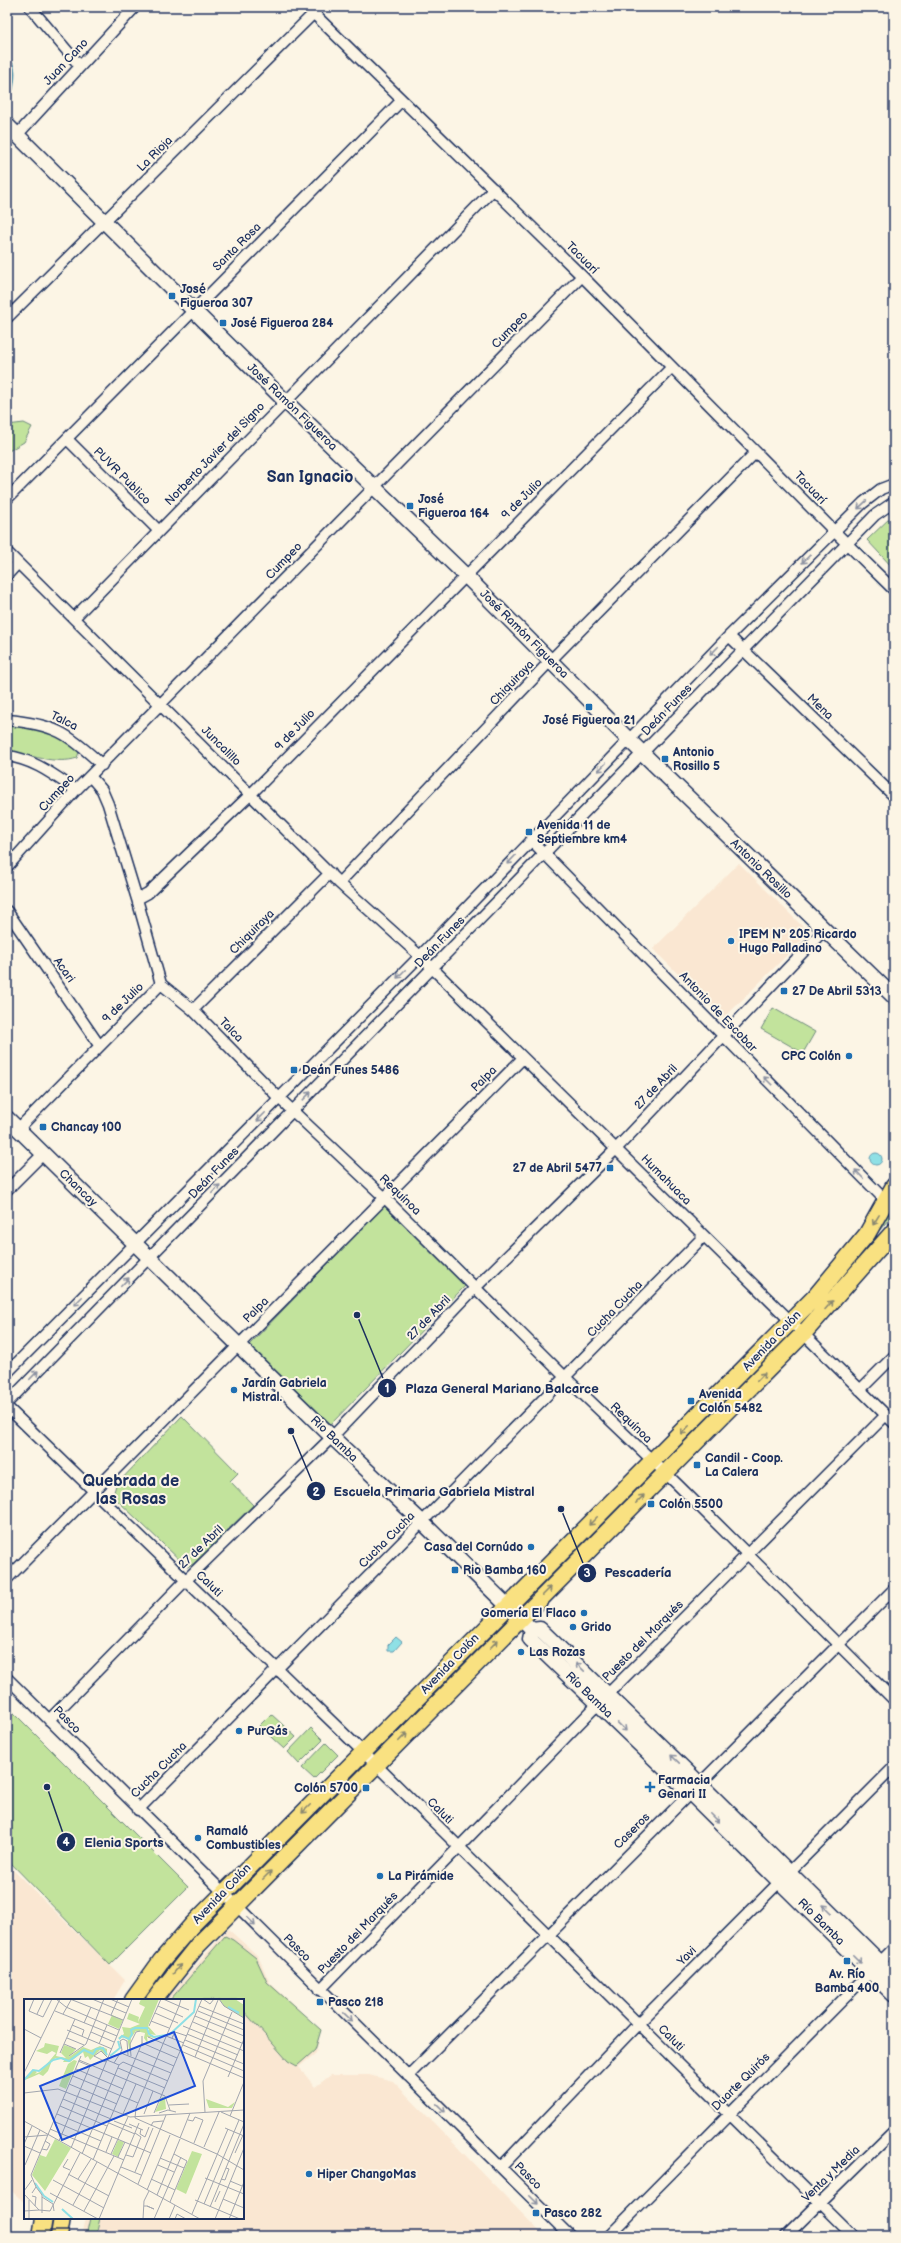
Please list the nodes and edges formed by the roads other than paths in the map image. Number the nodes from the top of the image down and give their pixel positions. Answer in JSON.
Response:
{"nodes":[{"id":1,"x":30,"y":7,"type":"edge"},
{"id":2,"x":136,"y":7,"type":"edge"},
{"id":3,"x":314,"y":9,"type":"edge"},
{"id":4,"x":80,"y":66,"type":"junction"},
{"id":5,"x":402,"y":100,"type":"junction"},
{"id":6,"x":12,"y":130,"type":"edge"},
{"id":7,"x":494,"y":190,"type":"junction"},
{"id":8,"x":106,"y":221,"type":"junction"},
{"id":9,"x":582,"y":276,"type":"junction"},
{"id":10,"x":193,"y":310,"type":"junction"},
{"id":11,"x":7,"y":318,"type":"edge"},
{"id":12,"x":672,"y":367,"type":"junction"},
{"id":13,"x":285,"y":401,"type":"junction"},
{"id":14,"x":67,"y":439,"type":"junction"},
{"id":15,"x":756,"y":452,"type":"junction"},
{"id":16,"x":894,"y":484,"type":"edge"},
{"id":17,"x":375,"y":486,"type":"junction"},
{"id":18,"x":7,"y":499,"type":"edge"},
{"id":19,"x":894,"y":502,"type":"edge"},
{"id":20,"x":158,"y":530,"type":"junction"},
{"id":21,"x":834,"y":531,"type":"junction"},
{"id":22,"x":847,"y":544,"type":"junction"},
{"id":23,"x":7,"y":552,"type":"edge"},
{"id":24,"x":18,"y":563,"type":"junction"},
{"id":25,"x":7,"y":575,"type":"edge"},
{"id":26,"x":465,"y":575,"type":"junction"},
{"id":27,"x":894,"y":590,"type":"edge"},
{"id":28,"x":74,"y":618,"type":"junction"},
{"id":29,"x":729,"y":636,"type":"junction"},
{"id":30,"x":743,"y":651,"type":"junction"},
{"id":31,"x":551,"y":660,"type":"junction"},
{"id":32,"x":161,"y":705,"type":"junction"},
{"id":33,"x":7,"y":720,"type":"edge"},
{"id":34,"x":629,"y":740,"type":"junction"},
{"id":35,"x":643,"y":753,"type":"junction"},
{"id":36,"x":7,"y":756,"type":"edge"},
{"id":37,"x":102,"y":765,"type":"junction"},
{"id":38,"x":90,"y":776,"type":"junction"},
{"id":39,"x":76,"y":790,"type":"junction"},
{"id":40,"x":251,"y":794,"type":"junction"},
{"id":41,"x":894,"y":796,"type":"edge"},
{"id":42,"x":531,"y":840,"type":"junction"},
{"id":43,"x":544,"y":854,"type":"junction"},
{"id":44,"x":7,"y":867,"type":"edge"},
{"id":45,"x":330,"y":873,"type":"junction"},
{"id":46,"x":340,"y":883,"type":"junction"},
{"id":47,"x":137,"y":899,"type":"junction"},
{"id":48,"x":7,"y":911,"type":"edge"},
{"id":49,"x":824,"y":930,"type":"junction"},
{"id":50,"x":420,"y":956,"type":"junction"},
{"id":51,"x":432,"y":968,"type":"junction"},
{"id":52,"x":161,"y":984,"type":"junction"},
{"id":53,"x":894,"y":997,"type":"edge"},
{"id":54,"x":193,"y":1010,"type":"junction"},
{"id":55,"x":723,"y":1035,"type":"junction"},
{"id":56,"x":99,"y":1045,"type":"junction"},
{"id":57,"x":523,"y":1058,"type":"junction"},
{"id":58,"x":279,"y":1098,"type":"junction"},
{"id":59,"x":293,"y":1111,"type":"junction"},
{"id":60,"x":7,"y":1118,"type":"edge"},
{"id":61,"x":18,"y":1129,"type":"junction"},
{"id":62,"x":616,"y":1149,"type":"junction"},
{"id":63,"x":43,"y":1154,"type":"junction"},
{"id":64,"x":894,"y":1186,"type":"edge"},
{"id":65,"x":7,"y":1190,"type":"edge"},
{"id":66,"x":384,"y":1198,"type":"junction"},
{"id":67,"x":887,"y":1202,"type":"junction"},
{"id":68,"x":894,"y":1231,"type":"edge"},
{"id":69,"x":704,"y":1236,"type":"junction"},
{"id":70,"x":134,"y":1243,"type":"junction"},
{"id":71,"x":149,"y":1258,"type":"junction"},
{"id":72,"x":475,"y":1288,"type":"junction"},
{"id":73,"x":791,"y":1322,"type":"junction"},
{"id":74,"x":803,"y":1334,"type":"junction"},
{"id":75,"x":239,"y":1345,"type":"junction"},
{"id":76,"x":894,"y":1356,"type":"edge"},
{"id":77,"x":7,"y":1373,"type":"edge"},
{"id":78,"x":566,"y":1378,"type":"junction"},
{"id":79,"x":860,"y":1390,"type":"junction"},
{"id":80,"x":7,"y":1403,"type":"edge"},
{"id":81,"x":7,"y":1407,"type":"edge"},
{"id":82,"x":886,"y":1415,"type":"junction"},
{"id":83,"x":894,"y":1423,"type":"edge"},
{"id":84,"x":332,"y":1437,"type":"junction"},
{"id":85,"x":653,"y":1462,"type":"junction"},
{"id":86,"x":666,"y":1473,"type":"junction"},
{"id":87,"x":94,"y":1492,"type":"junction"},
{"id":88,"x":423,"y":1523,"type":"junction"},
{"id":89,"x":748,"y":1555,"type":"junction"},
{"id":90,"x":7,"y":1579,"type":"edge"},
{"id":91,"x":186,"y":1580,"type":"junction"},
{"id":92,"x":894,"y":1589,"type":"edge"},
{"id":93,"x":507,"y":1606,"type":"junction"},
{"id":94,"x":520,"y":1618,"type":"junction"},
{"id":95,"x":532,"y":1630,"type":"junction"},
{"id":96,"x":838,"y":1644,"type":"junction"},
{"id":97,"x":277,"y":1669,"type":"junction"},
{"id":98,"x":7,"y":1678,"type":"edge"},
{"id":99,"x":608,"y":1694,"type":"junction"},
{"id":100,"x":894,"y":1700,"type":"edge"},
{"id":101,"x":598,"y":1704,"type":"junction"},
{"id":102,"x":49,"y":1720,"type":"junction"},
{"id":103,"x":363,"y":1752,"type":"junction"},
{"id":104,"x":376,"y":1765,"type":"junction"},
{"id":105,"x":894,"y":1767,"type":"edge"},
{"id":106,"x":694,"y":1787,"type":"junction"},
{"id":107,"x":138,"y":1810,"type":"junction"},
{"id":108,"x":458,"y":1847,"type":"junction"},
{"id":109,"x":785,"y":1877,"type":"junction"},
{"id":110,"x":223,"y":1893,"type":"junction"},
{"id":111,"x":236,"y":1907,"type":"junction"},
{"id":112,"x":548,"y":1934,"type":"junction"},
{"id":113,"x":894,"y":1948,"type":"edge"},
{"id":114,"x":875,"y":1967,"type":"junction"},
{"id":115,"x":894,"y":1976,"type":"edge"},
{"id":116,"x":320,"y":1990,"type":"junction"},
{"id":117,"x":894,"y":1995,"type":"edge"},
{"id":118,"x":134,"y":1999,"type":"edge"},
{"id":119,"x":155,"y":1999,"type":"edge"},
{"id":120,"x":638,"y":2024,"type":"junction"},
{"id":121,"x":408,"y":2076,"type":"junction"},
{"id":122,"x":729,"y":2113,"type":"junction"},
{"id":123,"x":894,"y":2130,"type":"edge"},
{"id":124,"x":501,"y":2167,"type":"junction"},
{"id":125,"x":820,"y":2203,"type":"junction"},
{"id":126,"x":44,"y":2219,"type":"edge"},
{"id":127,"x":62,"y":2219,"type":"edge"},
{"id":128,"x":41,"y":2236,"type":"edge"},
{"id":129,"x":59,"y":2236,"type":"edge"},
{"id":130,"x":570,"y":2236,"type":"edge"},
{"id":131,"x":609,"y":2236,"type":"edge"},
{"id":132,"x":786,"y":2236,"type":"edge"},
{"id":133,"x":852,"y":2236,"type":"edge"}],
"edges":[{"from":1,"to":4,"type":"street"},
{"from":2,"to":4,"type":"street","name":"Juan Cano"},
{"from":3,"to":5,"type":"street","name":"Tacuarí"},
{"from":3,"to":8,"type":"street","name":"La Rioja"},
{"from":4,"to":6,"type":"street","name":"Juan Cano"},
{"from":5,"to":7,"type":"street","name":"Tacuarí"},
{"from":5,"to":10,"type":"street","name":"Santa Rosa"},
{"from":6,"to":8,"type":"main road","name":"José Ramón Figueroa"},
{"from":7,"to":9,"type":"street","name":"Tacuarí"},
{"from":7,"to":13,"type":"street","name":"Norberto Javier del Signo"},
{"from":8,"to":10,"type":"main road","name":"José Ramón Figueroa"},
{"from":8,"to":11,"type":"street","name":"La Rioja"},
{"from":9,"to":12,"type":"street","name":"Tacuarí"},
{"from":9,"to":17,"type":"street","name":"Cumpeo"},
{"from":10,"to":13,"type":"main road","name":"José Ramón Figueroa"},
{"from":10,"to":14,"type":"street","name":"Santa Rosa"},
{"from":12,"to":15,"type":"street","name":"Tacuarí"},
{"from":12,"to":26,"type":"street","name":"9 de Julio"},
{"from":13,"to":17,"type":"main road","name":"José Ramón Figueroa"},
{"from":13,"to":20,"type":"street","name":"Norberto Javier del Signo"},
{"from":14,"to":18,"type":"street","name":"Santa Rosa"},
{"from":14,"to":20,"type":"street","name":"PUVR Publico"},
{"from":15,"to":21,"type":"street","name":"Tacuarí"},
{"from":15,"to":31,"type":"street","name":"Chiquiraya"},
{"from":16,"to":21,"type":"street","name":"Deán Funes","one_way":true},
{"from":17,"to":26,"type":"main road","name":"José Ramón Figueroa"},
{"from":17,"to":32,"type":"street","name":"Cumpeo"},
{"from":19,"to":22,"type":"street","name":"Deán Funes"},
{"from":20,"to":28,"type":"street","name":"Norberto Javier del Signo"},
{"from":21,"to":22,"type":"street","name":"Tacuarí"},
{"from":21,"to":29,"type":"street","name":"Deán Funes","one_way":true},
{"from":22,"to":27,"type":"street","name":"Tacuarí"},
{"from":22,"to":30,"type":"street","name":"Deán Funes"},
{"from":23,"to":24,"type":"street","name":"Juncalillo"},
{"from":24,"to":25,"type":"street"},
{"from":24,"to":28,"type":"street","name":"Juncalillo"},
{"from":26,"to":31,"type":"main road","name":"José Ramón Figueroa"},
{"from":26,"to":40,"type":"street","name":"9 de Julio"},
{"from":28,"to":32,"type":"street","name":"Juncalillo"},
{"from":29,"to":30,"type":"street","name":"Mena"},
{"from":29,"to":34,"type":"street","name":"Deán Funes","one_way":true},
{"from":30,"to":35,"type":"street","name":"Deán Funes"},
{"from":30,"to":41,"type":"street","name":"Mena"},
{"from":31,"to":34,"type":"main road","name":"José Ramón Figueroa"},
{"from":31,"to":46,"type":"street","name":"Chiquiraya"},
{"from":32,"to":37,"type":"street","name":"Cumpeo"},
{"from":32,"to":40,"type":"street","name":"Juncalillo"},
{"from":33,"to":37,"type":"street","name":"Talca"},
{"from":34,"to":35,"type":"main road","name":"Antonio Rosillo"},
{"from":34,"to":42,"type":"street","name":"Deán Funes","one_way":true},
{"from":35,"to":43,"type":"street","name":"Deán Funes"},
{"from":35,"to":49,"type":"main road","name":"Antonio Rosillo"},
{"from":36,"to":39,"type":"street"},
{"from":37,"to":38,"type":"street","name":"Cumpeo"},
{"from":38,"to":39,"type":"street","name":"Cumpeo"},
{"from":38,"to":47,"type":"street"},
{"from":39,"to":44,"type":"street","name":"Cumpeo"},
{"from":40,"to":45,"type":"street","name":"Juncalillo"},
{"from":40,"to":47,"type":"street","name":"9 de Julio"},
{"from":42,"to":43,"type":"street","name":"Antonio de Escobar"},
{"from":42,"to":50,"type":"street","name":"Deán Funes","one_way":true},
{"from":43,"to":51,"type":"street","name":"Deán Funes"},
{"from":43,"to":55,"type":"street","name":"Antonio de Escobar"},
{"from":45,"to":46,"type":"street","name":"Juncalillo"},
{"from":45,"to":54,"type":"street","name":"Chiquiraya"},
{"from":46,"to":50,"type":"street","name":"Juncalillo"},
{"from":47,"to":52,"type":"street","name":"9 de Julio"},
{"from":48,"to":56,"type":"street","name":"Acari"},
{"from":49,"to":53,"type":"main road","name":"Antonio Rosillo"},
{"from":49,"to":55,"type":"street","name":"27 de Abril"},
{"from":50,"to":51,"type":"street","name":"Humahuaca"},
{"from":50,"to":58,"type":"street","name":"Deán Funes","one_way":true},
{"from":51,"to":57,"type":"street","name":"Humahuaca"},
{"from":59,"to":51,"type":"street","name":"Deán Funes","one_way":true},
{"from":52,"to":54,"type":"street","name":"Talca"},
{"from":52,"to":56,"type":"street","name":"9 de Julio"},
{"from":54,"to":58,"type":"street","name":"Talca"},
{"from":55,"to":62,"type":"street","name":"27 de Abril"},
{"from":67,"to":55,"type":"street","name":"Antonio de Escobar","one_way":true},
{"from":56,"to":61,"type":"street","name":"9 de Julio"},
{"from":57,"to":62,"type":"street","name":"Humahuaca"},
{"from":57,"to":66,"type":"street","name":"Palpa"},
{"from":58,"to":59,"type":"street","name":"Requínoa"},
{"from":58,"to":70,"type":"street","name":"Deán Funes","one_way":true},
{"from":59,"to":66,"type":"street","name":"Requínoa"},
{"from":71,"to":59,"type":"street","name":"Deán Funes","one_way":true},
{"from":60,"to":61,"type":"main road","name":"Chancay"},
{"from":61,"to":63,"type":"main road","name":"Chancay"},
{"from":62,"to":69,"type":"street","name":"Humahuaca"},
{"from":62,"to":72,"type":"street","name":"27 de Abril"},
{"from":63,"to":65,"type":"street"},
{"from":63,"to":70,"type":"main road","name":"Chancay"},
{"from":64,"to":67,"type":"main road","name":"Avenida Colón"},
{"from":66,"to":72,"type":"street","name":"Requínoa"},
{"from":66,"to":75,"type":"street","name":"Palpa"},
{"from":67,"to":73,"type":"main road","name":"Avenida Colón","one_way":true},
{"from":74,"to":68,"type":"main road","name":"Avenida Colón","one_way":true},
{"from":69,"to":73,"type":"street","name":"Humahuaca"},
{"from":69,"to":78,"type":"street","name":"Cucha Cucha"},
{"from":70,"to":71,"type":"main road","name":"Chancay"},
{"from":70,"to":77,"type":"street","name":"Deán Funes","one_way":true},
{"from":71,"to":75,"type":"main road","name":"Rio Bamba"},
{"from":80,"to":71,"type":"street","name":"Deán Funes","one_way":true},
{"from":72,"to":78,"type":"street","name":"Requínoa"},
{"from":72,"to":84,"type":"street","name":"27 de Abril"},
{"from":73,"to":74,"type":"street","name":"Humahuaca"},
{"from":73,"to":85,"type":"main road","name":"Avenida Colón","one_way":true},
{"from":74,"to":79,"type":"street","name":"Humahuaca"},
{"from":86,"to":74,"type":"main road","name":"Avenida Colón","one_way":true},
{"from":75,"to":84,"type":"main road","name":"Rio Bamba"},
{"from":75,"to":87,"type":"street","name":"Palpa"},
{"from":76,"to":79,"type":"street"},
{"from":78,"to":85,"type":"street","name":"Requínoa"},
{"from":78,"to":88,"type":"street","name":"Cucha Cucha"},
{"from":79,"to":82,"type":"street","name":"Humahuaca"},
{"from":81,"to":87,"type":"street","name":"Caluti"},
{"from":82,"to":83,"type":"street","name":"Humahuaca"},
{"from":82,"to":89,"type":"street","name":"Puesto del Marqués"},
{"from":84,"to":88,"type":"main road","name":"Rio Bamba"},
{"from":84,"to":91,"type":"street","name":"27 de Abril"},
{"from":85,"to":86,"type":"street","name":"Requínoa"},
{"from":85,"to":93,"type":"main road","name":"Avenida Colón","one_way":true},
{"from":86,"to":89,"type":"street","name":"Requínoa"},
{"from":94,"to":86,"type":"main road","name":"Avenida Colón","one_way":true},
{"from":87,"to":90,"type":"street","name":"Palpa"},
{"from":87,"to":91,"type":"street","name":"Caluti"},
{"from":88,"to":93,"type":"main road","name":"Rio Bamba"},
{"from":88,"to":97,"type":"street","name":"Cucha Cucha"},
{"from":89,"to":96,"type":"street","name":"Requínoa"},
{"from":89,"to":99,"type":"street","name":"Puesto del Marqués"},
{"from":91,"to":97,"type":"street","name":"Caluti"},
{"from":91,"to":102,"type":"street","name":"27 de Abril"},
{"from":92,"to":96,"type":"street","name":"Caseros"},
{"from":93,"to":94,"type":"main road","name":"Rio Bamba"},
{"from":93,"to":103,"type":"main road","name":"Avenida Colón"},
{"from":94,"to":95,"type":"main road","name":"Rio Bamba"},
{"from":104,"to":94,"type":"main road","name":"Avenida Colón","one_way":true},
{"from":99,"to":95,"type":"main road","name":"Río Bamba","one_way":true},
{"from":95,"to":101,"type":"main road","name":"Río Bamba"},
{"from":96,"to":100,"type":"street","name":"Requínoa"},
{"from":96,"to":106,"type":"street","name":"Caseros"},
{"from":97,"to":103,"type":"street","name":"Caluti"},
{"from":97,"to":107,"type":"street","name":"Cucha Cucha"},
{"from":98,"to":102,"type":"street","name":"Pasco"},
{"from":99,"to":101,"type":"street","name":"Puesto del Marqués"},
{"from":106,"to":99,"type":"main road","name":"Río Bamba","one_way":true},
{"from":101,"to":106,"type":"main road","name":"Río Bamba","one_way":true},
{"from":101,"to":108,"type":"street","name":"Puesto del Marqués"},
{"from":102,"to":107,"type":"street","name":"Pasco"},
{"from":103,"to":104,"type":"street","name":"Caluti"},
{"from":103,"to":110,"type":"main road","name":"Avenida Colón","one_way":true},
{"from":104,"to":108,"type":"street","name":"Caluti"},
{"from":111,"to":104,"type":"main road","name":"Avenida Colón","one_way":true},
{"from":105,"to":109,"type":"street","name":"Yavi"},
{"from":106,"to":109,"type":"main road","name":"Río Bamba"},
{"from":106,"to":112,"type":"street","name":"Caseros"},
{"from":107,"to":110,"type":"street","name":"Pasco"},
{"from":108,"to":112,"type":"street","name":"Caluti"},
{"from":108,"to":116,"type":"street","name":"Puesto del Marqués"},
{"from":109,"to":114,"type":"main road","name":"Río Bamba"},
{"from":109,"to":120,"type":"street","name":"Yavi"},
{"from":110,"to":111,"type":"street","name":"Pasco"},
{"from":110,"to":118,"type":"main road","name":"Avenida Colón"},
{"from":111,"to":116,"type":"street","name":"Pasco","one_way":true},
{"from":119,"to":111,"type":"main road","name":"Avenida Colón","one_way":true},
{"from":112,"to":120,"type":"street","name":"Caluti"},
{"from":112,"to":121,"type":"street","name":"Caseros"},
{"from":113,"to":114,"type":"street","name":"Duarte Quirós"},
{"from":114,"to":115,"type":"main road","name":"Río Bamba"},
{"from":114,"to":117,"type":"main road","name":"Río Bamba"},
{"from":114,"to":122,"type":"street","name":"Duarte Quirós"},
{"from":116,"to":121,"type":"street","name":"Pasco","one_way":true},
{"from":120,"to":122,"type":"street","name":"Caluti"},
{"from":120,"to":124,"type":"street","name":"Yavi"},
{"from":121,"to":124,"type":"street","name":"Pasco","one_way":true},
{"from":122,"to":125,"type":"street","name":"Caluti"},
{"from":122,"to":131,"type":"street","name":"Duarte Quirós"},
{"from":123,"to":125,"type":"street","name":"Venta y Media"},
{"from":124,"to":130,"type":"street","name":"Pasco","one_way":true},
{"from":125,"to":132,"type":"street","name":"Venta y Media"},
{"from":125,"to":133,"type":"street","name":"Caluti"},
{"from":126,"to":128,"type":"main road"},
{"from":127,"to":129,"type":"main road"}]}
